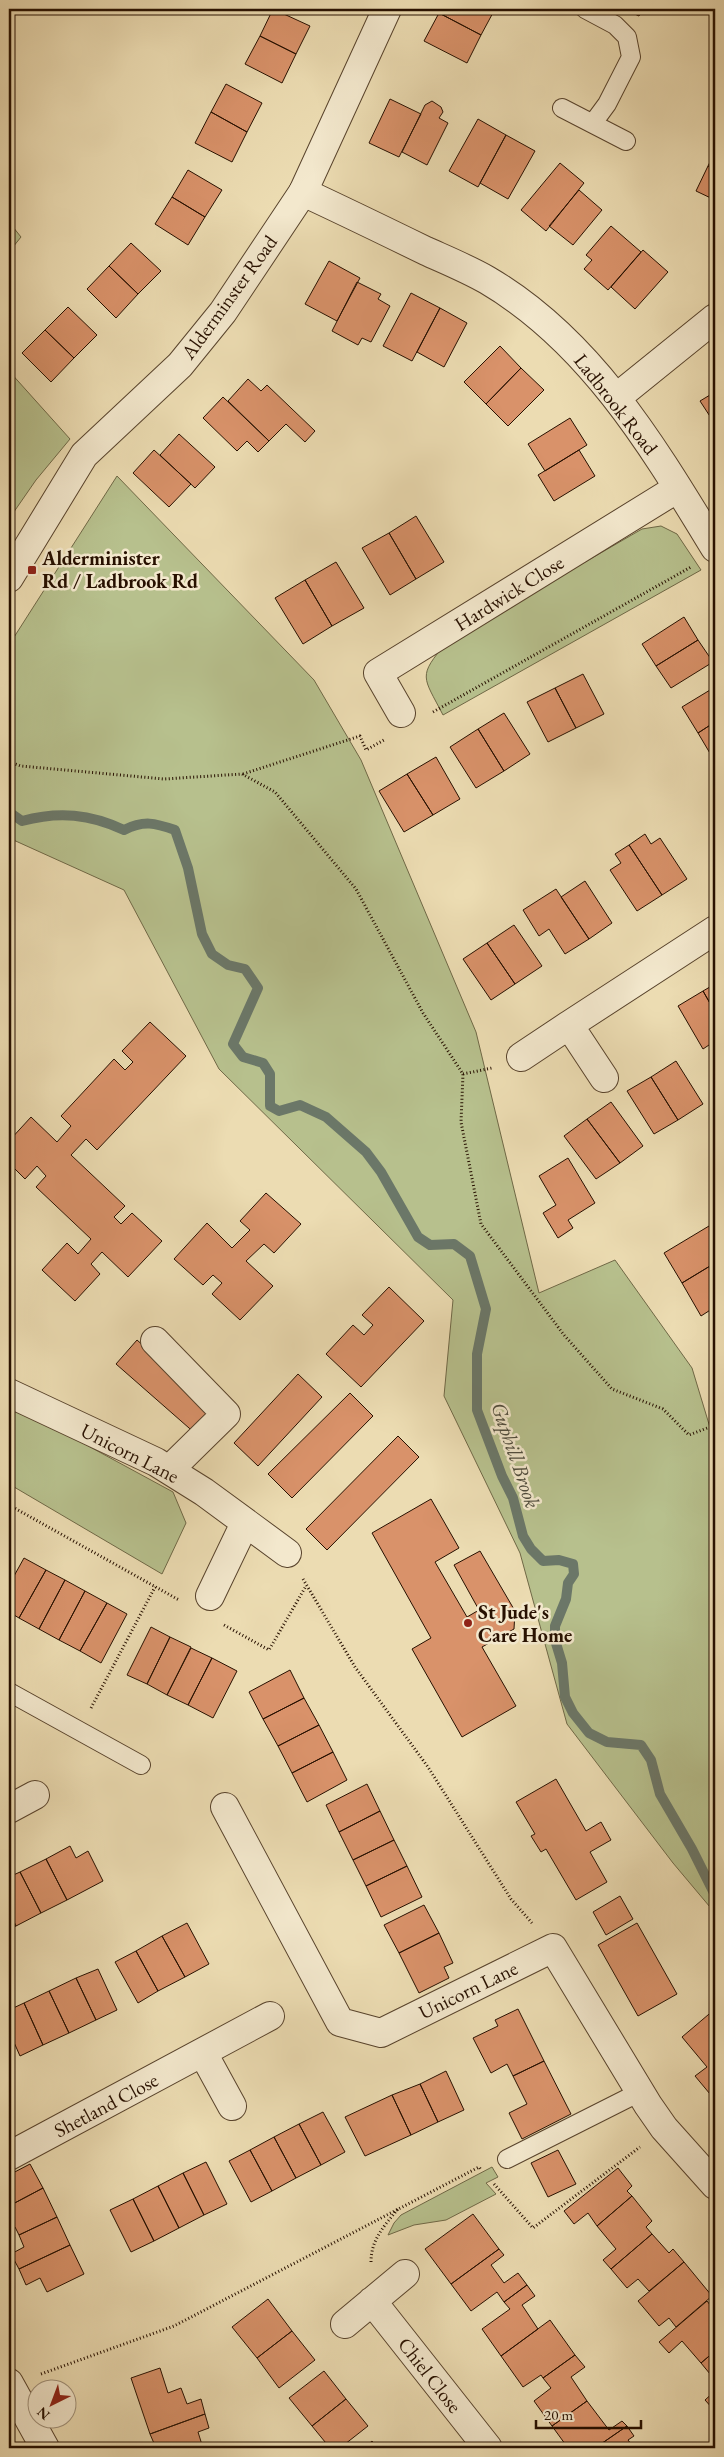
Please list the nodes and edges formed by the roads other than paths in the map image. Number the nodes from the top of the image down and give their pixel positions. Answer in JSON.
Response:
{"nodes":[{"id":1,"x":387,"y":9,"type":"edge"},
{"id":2,"x":585,"y":9,"type":"edge"},
{"id":3,"x":562,"y":108,"type":"dead end"},
{"id":4,"x":593,"y":123,"type":"junction"},
{"id":5,"x":626,"y":141,"type":"dead end"},
{"id":6,"x":303,"y":192,"type":"junction"},
{"id":7,"x":715,"y":318,"type":"edge"},
{"id":8,"x":616,"y":398,"type":"junction"},
{"id":9,"x":678,"y":488,"type":"junction"},
{"id":10,"x":707,"y":556,"type":"edge"},
{"id":11,"x":9,"y":578,"type":"edge"},
{"id":12,"x":406,"y":722,"type":"road end"},
{"id":13,"x":715,"y":930,"type":"edge"},
{"id":14,"x":569,"y":1025,"type":"junction"},
{"id":15,"x":521,"y":1057,"type":"dead end"},
{"id":16,"x":604,"y":1078,"type":"dead end"},
{"id":17,"x":155,"y":1342,"type":"dead end"},
{"id":18,"x":9,"y":1394,"type":"edge"},
{"id":19,"x":169,"y":1470,"type":"junction"},
{"id":20,"x":245,"y":1523,"type":"junction"},
{"id":21,"x":287,"y":1553,"type":"road end"},
{"id":22,"x":199,"y":1601,"type":"road end"},
{"id":23,"x":9,"y":1692,"type":"edge"},
{"id":24,"x":141,"y":1765,"type":"dead end"},
{"id":25,"x":35,"y":1795,"type":"dead end"},
{"id":26,"x":225,"y":1807,"type":"dead end"},
{"id":27,"x":9,"y":1809,"type":"edge"},
{"id":28,"x":270,"y":2016,"type":"dead end"},
{"id":29,"x":203,"y":2053,"type":"junction"},
{"id":30,"x":640,"y":2092,"type":"junction"},
{"id":31,"x":232,"y":2106,"type":"dead end"},
{"id":32,"x":9,"y":2156,"type":"edge"},
{"id":33,"x":507,"y":2159,"type":"dead end"},
{"id":34,"x":715,"y":2185,"type":"edge"},
{"id":35,"x":345,"y":2324,"type":"dead end"},
{"id":36,"x":21,"y":2380,"type":"edge"},
{"id":37,"x":45,"y":2448,"type":"edge"},
{"id":38,"x":488,"y":2448,"type":"edge"}],
"edges":[{"from":1,"to":6,"type":"street","name":"Alderminster Road"},
{"from":2,"to":4,"type":"lane"},
{"from":3,"to":4,"type":"lane"},
{"from":4,"to":5,"type":"lane"},
{"from":6,"to":8,"type":"street","name":"Ladbrook Road"},
{"from":6,"to":11,"type":"street","name":"Alderminster Road"},
{"from":7,"to":8,"type":"street"},
{"from":8,"to":9,"type":"street","name":"Ladbrook Road"},
{"from":9,"to":10,"type":"street","name":"Ladbrook Road"},
{"from":9,"to":12,"type":"street","name":"Hardwick Close"},
{"from":13,"to":14,"type":"street"},
{"from":14,"to":15,"type":"street"},
{"from":14,"to":16,"type":"street"},
{"from":17,"to":19,"type":"street"},
{"from":18,"to":19,"type":"street","name":"Unicorn Lane"},
{"from":19,"to":20,"type":"street","name":"Unicorn Lane"},
{"from":20,"to":21,"type":"street","name":"Unicorn Lane"},
{"from":20,"to":22,"type":"street"},
{"from":23,"to":24,"type":"lane"},
{"from":25,"to":27,"type":"street"},
{"from":26,"to":30,"type":"street","name":"Unicorn Lane"},
{"from":28,"to":29,"type":"street","name":"Shetland Close"},
{"from":29,"to":31,"type":"street"},
{"from":29,"to":32,"type":"street","name":"Shetland Close"},
{"from":30,"to":33,"type":"lane"},
{"from":30,"to":34,"type":"street"},
{"from":35,"to":38,"type":"street","name":"Chiel Close"},
{"from":36,"to":37,"type":"street"}]}
